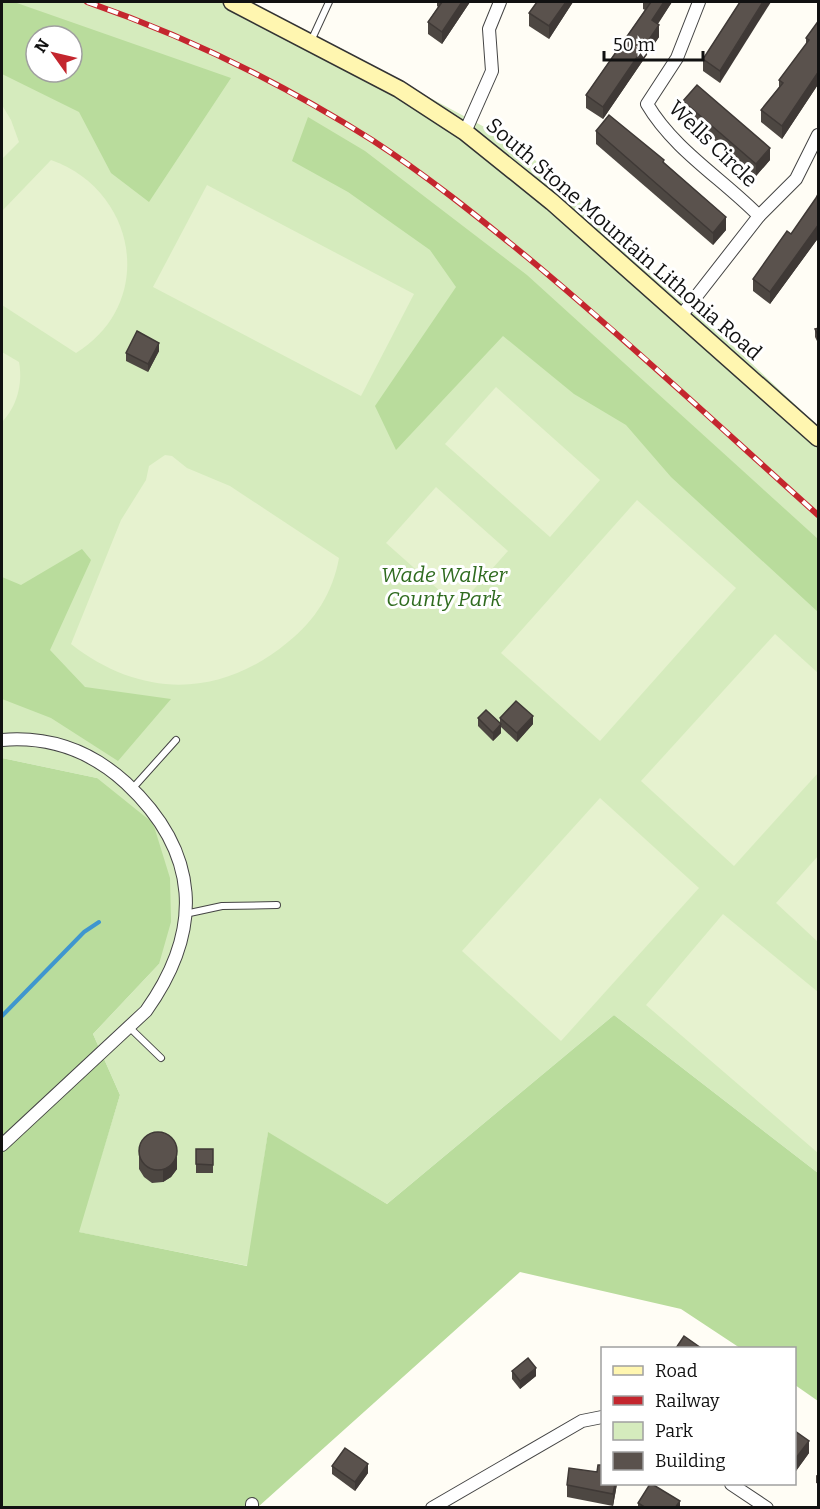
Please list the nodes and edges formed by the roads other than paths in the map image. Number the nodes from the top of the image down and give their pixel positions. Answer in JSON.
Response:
{"nodes":[{"id":1,"x":231,"y":2,"type":"edge"},
{"id":2,"x":329,"y":2,"type":"edge"},
{"id":3,"x":500,"y":2,"type":"edge"},
{"id":4,"x":699,"y":2,"type":"edge"},
{"id":5,"x":310,"y":41,"type":"junction"},
{"id":6,"x":465,"y":132,"type":"junction"},
{"id":7,"x":819,"y":135,"type":"edge"},
{"id":8,"x":759,"y":216,"type":"junction"},
{"id":9,"x":681,"y":316,"type":"junction"},
{"id":10,"x":819,"y":438,"type":"edge"},
{"id":11,"x":2,"y":740,"type":"edge"},
{"id":12,"x":176,"y":740,"type":"dead end"},
{"id":13,"x":132,"y":789,"type":"junction"},
{"id":14,"x":277,"y":905,"type":"dead end"},
{"id":15,"x":185,"y":915,"type":"junction"},
{"id":16,"x":129,"y":1027,"type":"junction"},
{"id":17,"x":161,"y":1058,"type":"dead end"},
{"id":18,"x":2,"y":1145,"type":"edge"},
{"id":19,"x":601,"y":1417,"type":"edge"},
{"id":20,"x":732,"y":1485,"type":"edge"},
{"id":21,"x":432,"y":1508,"type":"edge"},
{"id":22,"x":767,"y":1508,"type":"edge"}],
"edges":[{"from":1,"to":5,"type":"main road","name":"South Stone Mountain Lithonia Road"},
{"from":2,"to":5,"type":"lane"},
{"from":3,"to":6,"type":"street"},
{"from":4,"to":8,"type":"street","name":"Wells Circle"},
{"from":5,"to":6,"type":"main road","name":"South Stone Mountain Lithonia Road"},
{"from":6,"to":9,"type":"main road","name":"South Stone Mountain Lithonia Road"},
{"from":7,"to":8,"type":"street","name":"Wells Circle"},
{"from":8,"to":9,"type":"street","name":"Wells Circle"},
{"from":9,"to":10,"type":"main road","name":"South Stone Mountain Lithonia Road"},
{"from":11,"to":13,"type":"street"},
{"from":12,"to":13,"type":"lane"},
{"from":13,"to":15,"type":"street"},
{"from":14,"to":15,"type":"lane"},
{"from":15,"to":16,"type":"street"},
{"from":16,"to":17,"type":"lane"},
{"from":16,"to":18,"type":"street"},
{"from":19,"to":21,"type":"street"},
{"from":20,"to":22,"type":"street"}]}
